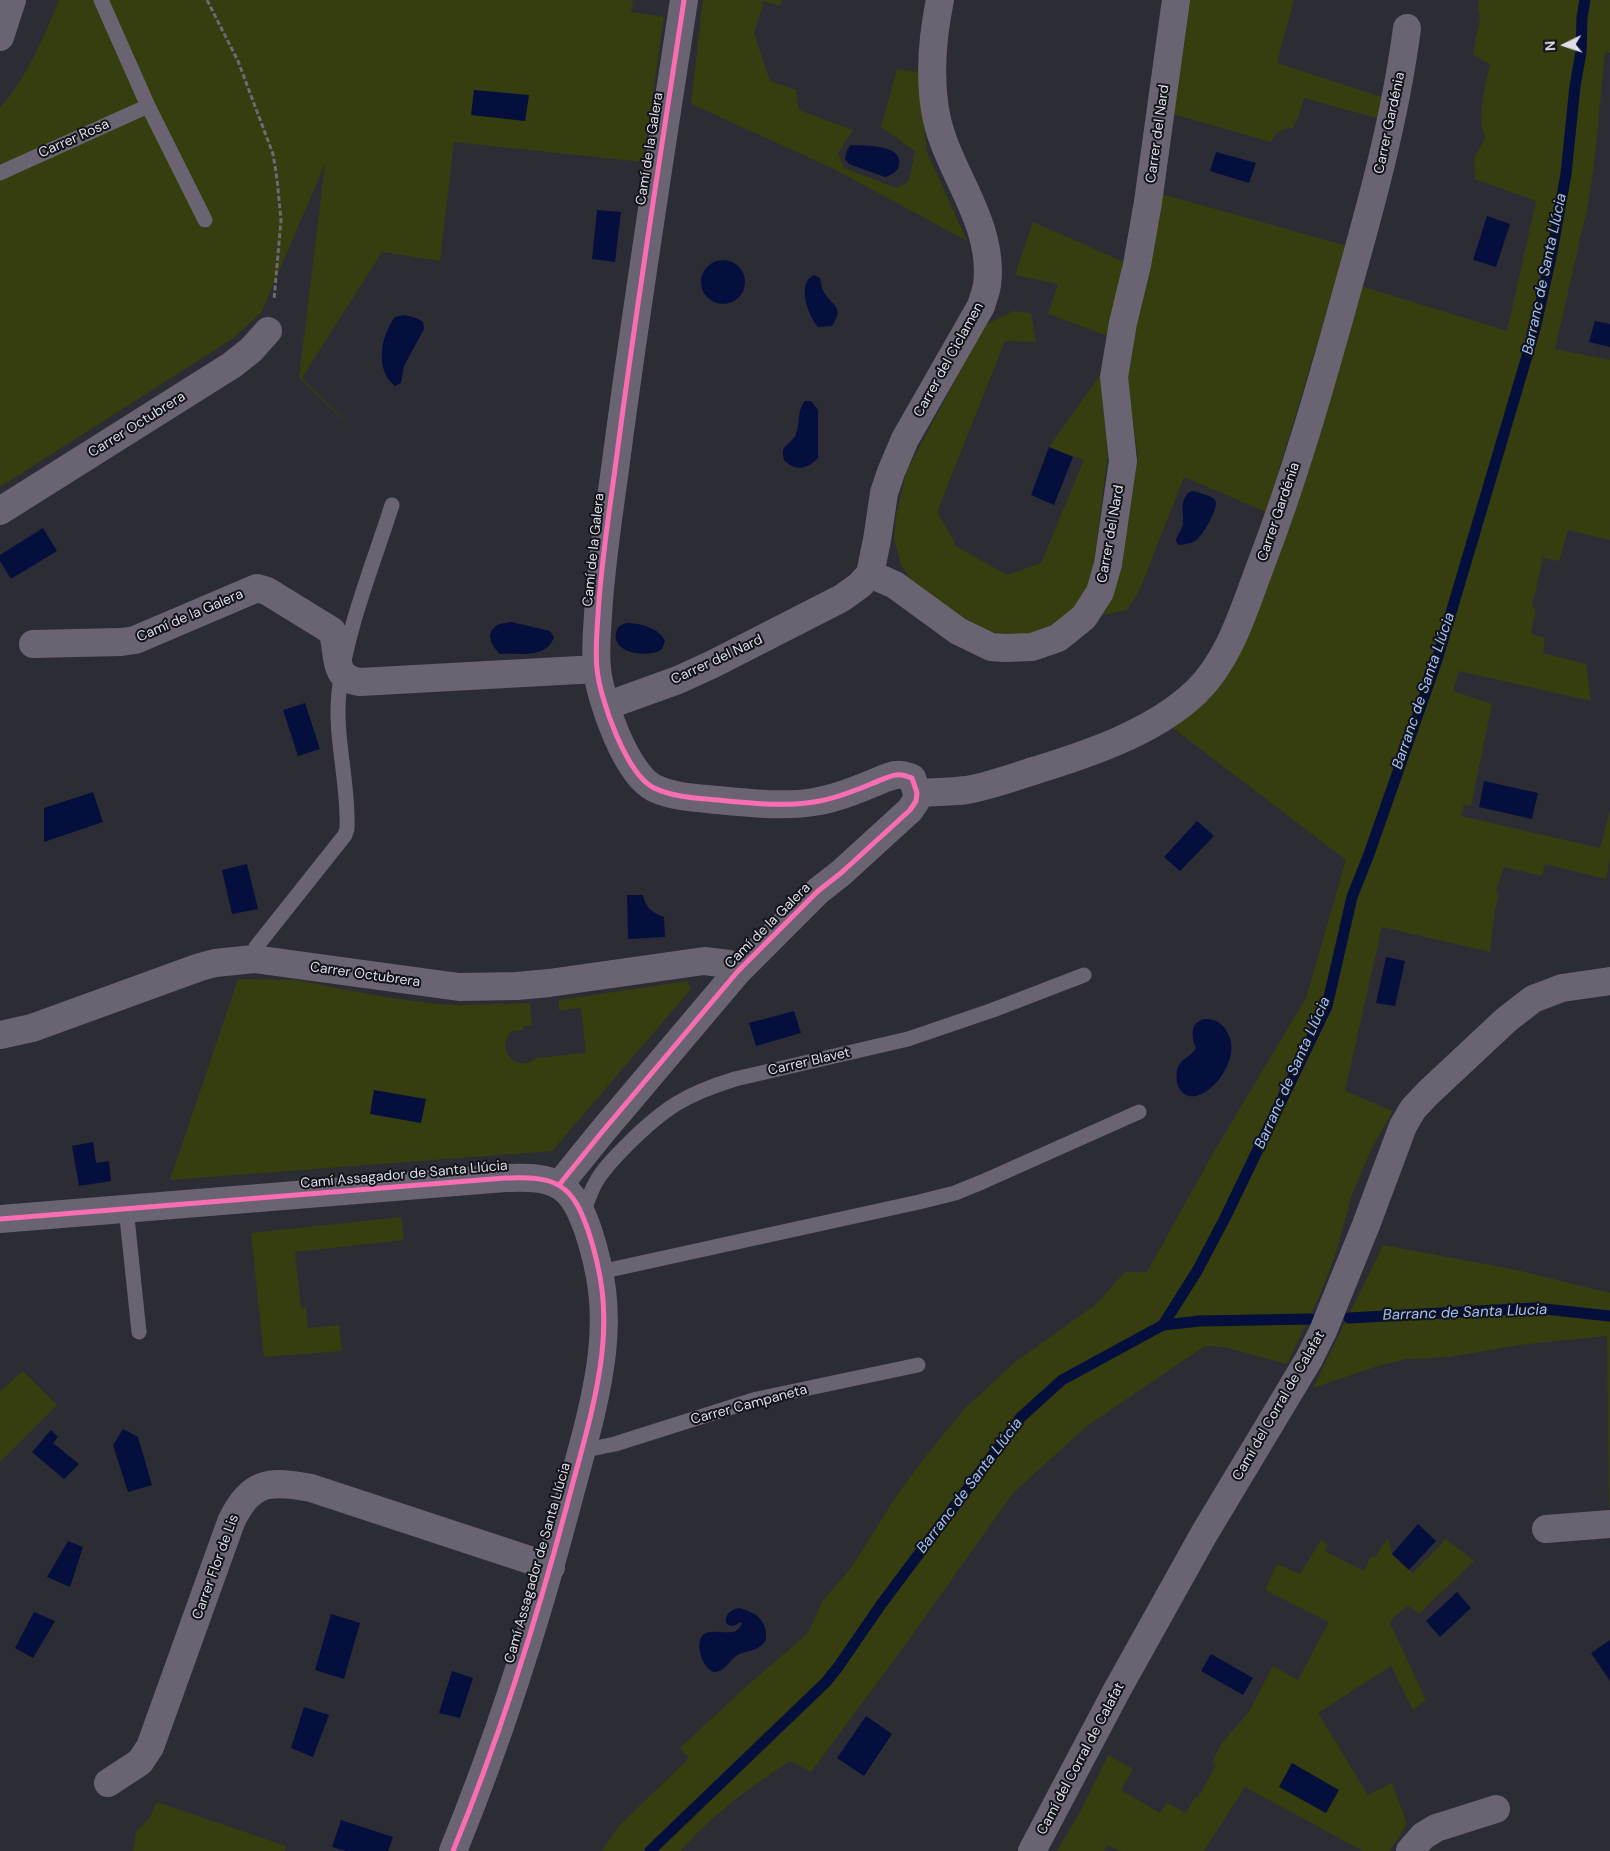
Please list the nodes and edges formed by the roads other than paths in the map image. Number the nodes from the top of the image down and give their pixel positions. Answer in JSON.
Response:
{"nodes":[{"id":1,"x":12,"y":0,"type":"edge"},
{"id":2,"x":102,"y":0,"type":"edge"},
{"id":3,"x":684,"y":0,"type":"edge"},
{"id":4,"x":940,"y":0,"type":"edge"},
{"id":5,"x":1176,"y":0,"type":"edge"},
{"id":6,"x":1407,"y":28,"type":"dead end"},
{"id":7,"x":0,"y":37,"type":"edge"},
{"id":8,"x":148,"y":106,"type":"junction"},
{"id":9,"x":0,"y":173,"type":"edge"},
{"id":10,"x":205,"y":220,"type":"dead end"},
{"id":11,"x":268,"y":332,"type":"road end"},
{"id":12,"x":392,"y":505,"type":"dead end"},
{"id":13,"x":0,"y":512,"type":"edge"},
{"id":14,"x":870,"y":574,"type":"junction"},
{"id":15,"x":33,"y":644,"type":"dead end"},
{"id":16,"x":597,"y":669,"type":"junction"},
{"id":17,"x":343,"y":675,"type":"junction"},
{"id":18,"x":606,"y":706,"type":"junction"},
{"id":19,"x":917,"y":793,"type":"junction"},
{"id":20,"x":254,"y":959,"type":"junction"},
{"id":21,"x":738,"y":971,"type":"junction"},
{"id":22,"x":1084,"y":975,"type":"dead end"},
{"id":23,"x":1610,"y":981,"type":"edge"},
{"id":24,"x":0,"y":1035,"type":"edge"},
{"id":25,"x":1139,"y":1112,"type":"dead end"},
{"id":26,"x":560,"y":1185,"type":"junction"},
{"id":27,"x":126,"y":1208,"type":"junction"},
{"id":28,"x":582,"y":1214,"type":"junction"},
{"id":29,"x":0,"y":1219,"type":"edge"},
{"id":30,"x":600,"y":1272,"type":"junction"},
{"id":31,"x":139,"y":1332,"type":"dead end"},
{"id":32,"x":918,"y":1365,"type":"dead end"},
{"id":33,"x":581,"y":1451,"type":"junction"},
{"id":34,"x":1610,"y":1524,"type":"edge"},
{"id":35,"x":1546,"y":1529,"type":"dead end"},
{"id":36,"x":551,"y":1567,"type":"junction"},
{"id":37,"x":108,"y":1783,"type":"dead end"},
{"id":38,"x":1496,"y":1808,"type":"dead end"},
{"id":39,"x":453,"y":1851,"type":"edge"},
{"id":40,"x":1032,"y":1851,"type":"edge"},
{"id":41,"x":1410,"y":1851,"type":"edge"}],
"edges":[{"from":1,"to":7,"type":"street"},
{"from":2,"to":8,"type":"lane"},
{"from":3,"to":16,"type":"street","name":"Camí de la Galera"},
{"from":4,"to":14,"type":"street","name":"Carrer del Ciclamen"},
{"from":5,"to":14,"type":"street","name":"Carrer del Nard"},
{"from":6,"to":19,"type":"street","name":"Carrer Gardénia"},
{"from":8,"to":9,"type":"lane","name":"Carrer Rosa"},
{"from":8,"to":10,"type":"lane"},
{"from":11,"to":13,"type":"street","name":"Carrer Octubrera"},
{"from":12,"to":17,"type":"lane"},
{"from":14,"to":18,"type":"street","name":"Carrer del Nard"},
{"from":15,"to":17,"type":"street","name":"Camí de la Galera"},
{"from":16,"to":17,"type":"street"},
{"from":16,"to":18,"type":"street","name":"Camí de la Galera"},
{"from":17,"to":20,"type":"lane"},
{"from":18,"to":19,"type":"street","name":"Camí de la Galera"},
{"from":19,"to":21,"type":"street","name":"Camí de la Galera"},
{"from":20,"to":21,"type":"street","name":"Carrer Octubrera"},
{"from":20,"to":24,"type":"street","name":"Carrer Octubrera"},
{"from":21,"to":26,"type":"street","name":"Camí de la Galera"},
{"from":22,"to":28,"type":"lane","name":"Carrer Blavet"},
{"from":23,"to":40,"type":"street","name":"Camí del Corral de Calafat"},
{"from":25,"to":30,"type":"lane"},
{"from":26,"to":27,"type":"street","name":"Camí Assagador de Santa Llúcia"},
{"from":26,"to":28,"type":"street","name":"Camí Assagador de Santa Llúcia"},
{"from":27,"to":29,"type":"street","name":"Camí Assagador de Santa Llúcia"},
{"from":27,"to":31,"type":"lane"},
{"from":28,"to":30,"type":"street","name":"Camí Assagador de Santa Llúcia"},
{"from":30,"to":33,"type":"street","name":"Camí Assagador de Santa Llúcia"},
{"from":32,"to":33,"type":"lane","name":"Carrer Campaneta"},
{"from":33,"to":36,"type":"street","name":"Camí Assagador de Santa Llúcia"},
{"from":34,"to":35,"type":"street"},
{"from":36,"to":37,"type":"street","name":"Carrer Flor de Lis"},
{"from":36,"to":39,"type":"street","name":"Camí Assagador de Santa Llúcia"},
{"from":38,"to":41,"type":"street"}]}
